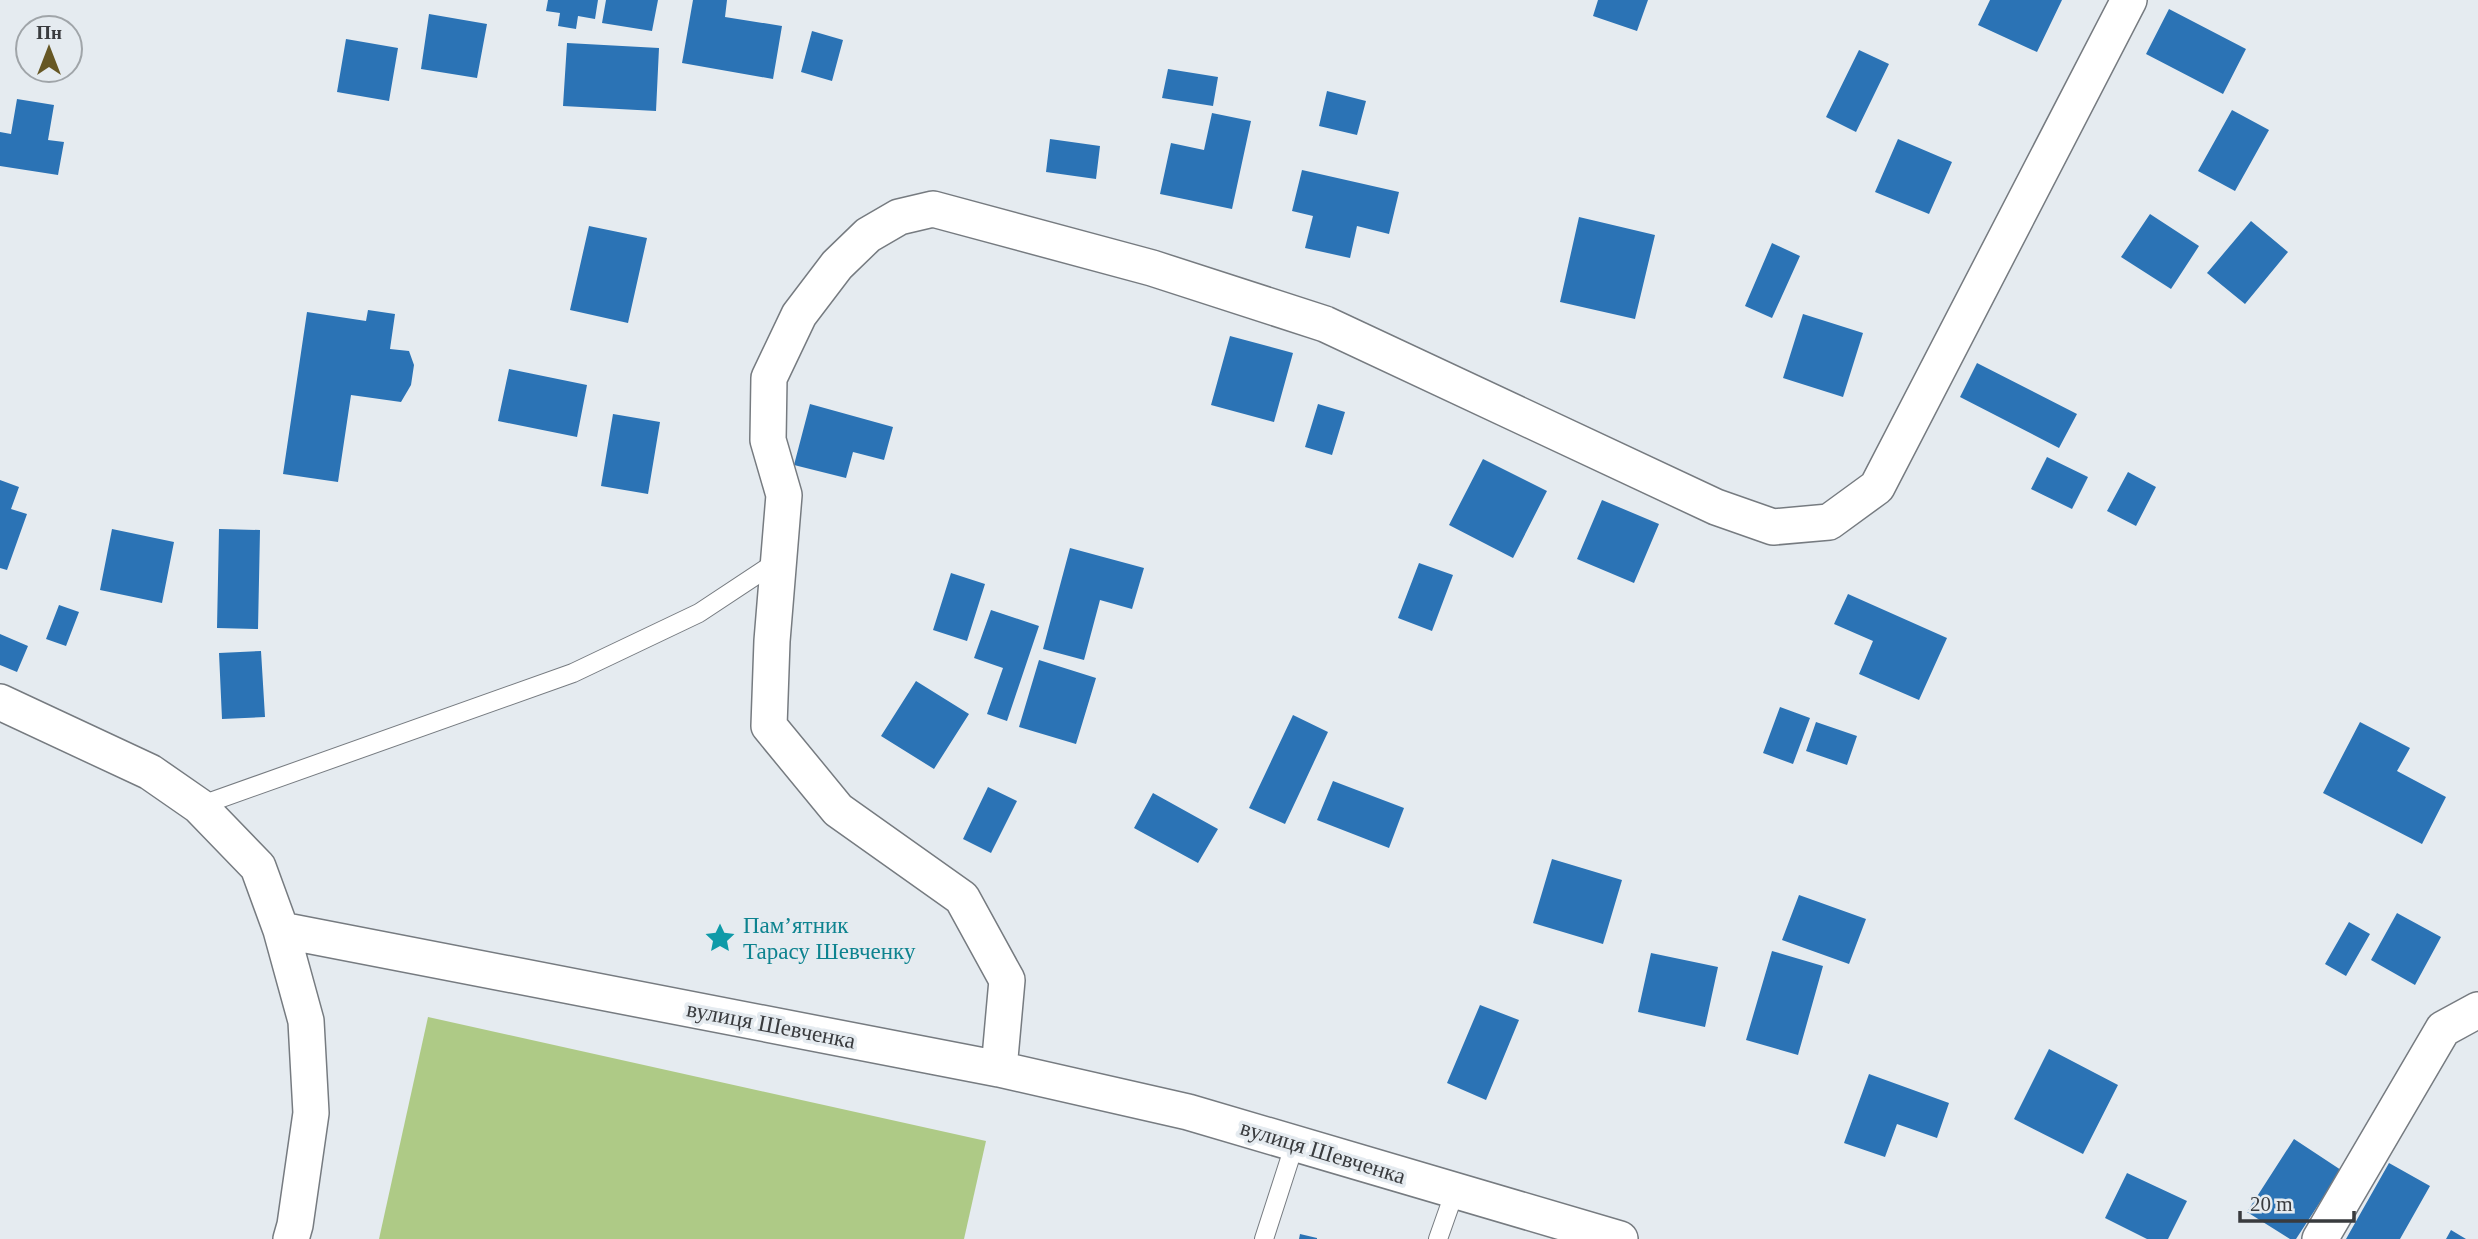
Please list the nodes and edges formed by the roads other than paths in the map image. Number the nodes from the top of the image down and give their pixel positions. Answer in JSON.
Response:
{"nodes":[{"id":1,"x":2129,"y":0,"type":"edge"},
{"id":2,"x":779,"y":560,"type":"junction"},
{"id":3,"x":0,"y":702,"type":"edge"},
{"id":4,"x":199,"y":806,"type":"junction"},
{"id":5,"x":281,"y":930,"type":"junction"},
{"id":6,"x":2478,"y":1010,"type":"edge"},
{"id":7,"x":999,"y":1069,"type":"junction"},
{"id":8,"x":1294,"y":1143,"type":"junction"},
{"id":9,"x":1455,"y":1190,"type":"junction"},
{"id":10,"x":291,"y":1239,"type":"edge"},
{"id":11,"x":1264,"y":1239,"type":"edge"},
{"id":12,"x":1437,"y":1239,"type":"edge"},
{"id":13,"x":1620,"y":1239,"type":"edge"},
{"id":14,"x":2320,"y":1239,"type":"edge"}],
"edges":[{"from":1,"to":2,"type":"street"},
{"from":2,"to":4,"type":"lane"},
{"from":2,"to":7,"type":"street"},
{"from":3,"to":4,"type":"street"},
{"from":4,"to":5,"type":"street"},
{"from":5,"to":7,"type":"street","name":"вулиця Шевченка"},
{"from":5,"to":10,"type":"street"},
{"from":6,"to":14,"type":"street"},
{"from":7,"to":8,"type":"street","name":"вулиця Шевченка"},
{"from":8,"to":9,"type":"street","name":"вулиця Шевченка"},
{"from":8,"to":11,"type":"lane"},
{"from":9,"to":12,"type":"lane"},
{"from":9,"to":13,"type":"street","name":"вулиця Шевченка"}]}
